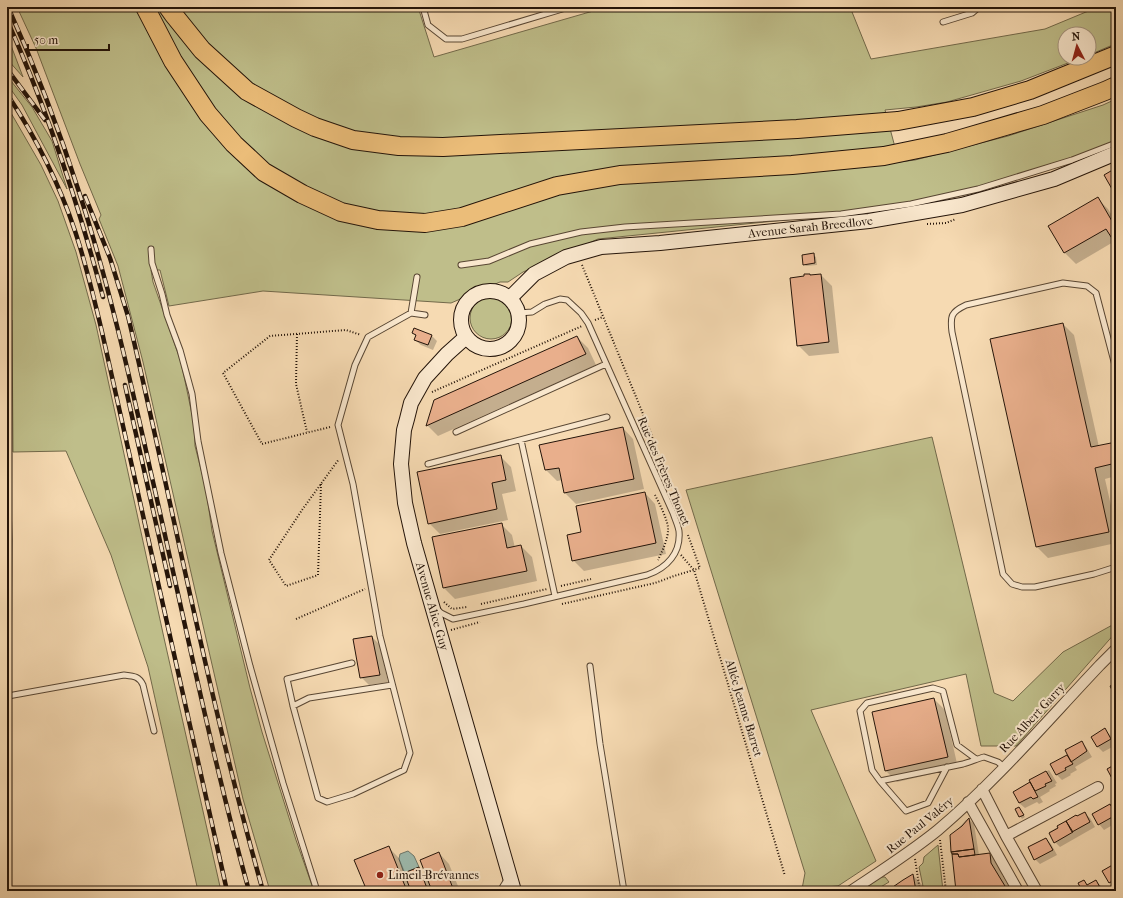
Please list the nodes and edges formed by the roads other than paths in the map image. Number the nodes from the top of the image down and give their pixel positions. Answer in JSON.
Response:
{"nodes":[{"id":1,"x":145,"y":7,"type":"edge"},
{"id":2,"x":168,"y":7,"type":"edge"},
{"id":3,"x":423,"y":7,"type":"edge"},
{"id":4,"x":569,"y":7,"type":"edge"},
{"id":5,"x":978,"y":7,"type":"edge"},
{"id":6,"x":943,"y":22,"type":"dead end"},
{"id":7,"x":1116,"y":55,"type":"edge"},
{"id":8,"x":1116,"y":86,"type":"edge"},
{"id":9,"x":1116,"y":143,"type":"edge"},
{"id":10,"x":1116,"y":153,"type":"edge"},
{"id":11,"x":151,"y":249,"type":"dead end"},
{"id":12,"x":461,"y":265,"type":"dead end"},
{"id":13,"x":417,"y":277,"type":"dead end"},
{"id":14,"x":510,"y":298,"type":"junction"},
{"id":15,"x":411,"y":313,"type":"junction"},
{"id":16,"x":519,"y":314,"type":"junction"},
{"id":17,"x":426,"y":315,"type":"dead end"},
{"id":18,"x":466,"y":337,"type":"junction"},
{"id":19,"x":606,"y":364,"type":"junction"},
{"id":20,"x":1116,"y":369,"type":"edge"},
{"id":21,"x":607,"y":417,"type":"dead end"},
{"id":22,"x":456,"y":432,"type":"dead end"},
{"id":23,"x":520,"y":440,"type":"junction"},
{"id":24,"x":7,"y":464,"type":"edge"},
{"id":25,"x":428,"y":464,"type":"dead end"},
{"id":26,"x":1116,"y":567,"type":"edge"},
{"id":27,"x":555,"y":596,"type":"junction"},
{"id":28,"x":438,"y":603,"type":"junction"},
{"id":29,"x":1116,"y":649,"type":"edge"},
{"id":30,"x":1116,"y":659,"type":"edge"},
{"id":31,"x":352,"y":663,"type":"dead end"},
{"id":32,"x":1100,"y":665,"type":"junction"},
{"id":33,"x":590,"y":666,"type":"dead end"},
{"id":34,"x":392,"y":685,"type":"junction"},
{"id":35,"x":8,"y":696,"type":"junction"},
{"id":36,"x":293,"y":706,"type":"junction"},
{"id":37,"x":154,"y":731,"type":"dead end"},
{"id":38,"x":976,"y":760,"type":"junction"},
{"id":39,"x":947,"y":767,"type":"junction"},
{"id":40,"x":1004,"y":767,"type":"junction"},
{"id":41,"x":880,"y":781,"type":"junction"},
{"id":42,"x":1098,"y":787,"type":"dead end"},
{"id":43,"x":982,"y":789,"type":"junction"},
{"id":44,"x":968,"y":802,"type":"junction"},
{"id":45,"x":1006,"y":836,"type":"junction"},
{"id":46,"x":510,"y":876,"type":"junction"},
{"id":47,"x":7,"y":891,"type":"edge"},
{"id":48,"x":317,"y":891,"type":"edge"},
{"id":49,"x":500,"y":891,"type":"edge"},
{"id":50,"x":514,"y":891,"type":"edge"},
{"id":51,"x":624,"y":891,"type":"edge"},
{"id":52,"x":851,"y":891,"type":"edge"},
{"id":53,"x":1018,"y":891,"type":"edge"},
{"id":54,"x":1037,"y":891,"type":"edge"}],
"edges":[{"from":1,"to":8,"type":"highway"},
{"from":2,"to":7,"type":"highway"},
{"from":3,"to":4,"type":"lane"},
{"from":5,"to":6,"type":"lane"},
{"from":9,"to":12,"type":"lane"},
{"from":10,"to":14,"type":"main road","name":"Avenue Sarah Breedlove"},
{"from":11,"to":48,"type":"lane"},
{"from":13,"to":15,"type":"lane"},
{"from":14,"to":16,"type":"main road"},
{"from":14,"to":18,"type":"main road"},
{"from":15,"to":17,"type":"lane"},
{"from":15,"to":34,"type":"lane"},
{"from":16,"to":18,"type":"main road"},
{"from":16,"to":19,"type":"lane","name":"Rue des Frères Thonet"},
{"from":18,"to":28,"type":"main road","name":"Avenue Alice Guy"},
{"from":19,"to":22,"type":"lane"},
{"from":19,"to":27,"type":"lane","name":"Rue des Frères Thonet"},
{"from":20,"to":26,"type":"lane"},
{"from":21,"to":23,"type":"lane"},
{"from":23,"to":25,"type":"lane"},
{"from":23,"to":27,"type":"lane"},
{"from":24,"to":35,"type":"lane"},
{"from":27,"to":28,"type":"lane"},
{"from":28,"to":46,"type":"main road","name":"Avenue Alice Guy"},
{"from":29,"to":32,"type":"street","name":"Rue Albert Garry"},
{"from":30,"to":32,"type":"street","name":"Rue Albert Garry"},
{"from":31,"to":36,"type":"lane"},
{"from":32,"to":40,"type":"street","name":"Rue Albert Garry"},
{"from":33,"to":51,"type":"lane"},
{"from":34,"to":36,"type":"lane"},
{"from":34,"to":36,"type":"lane"},
{"from":35,"to":37,"type":"lane"},
{"from":35,"to":47,"type":"lane"},
{"from":38,"to":39,"type":"lane"},
{"from":38,"to":40,"type":"lane"},
{"from":38,"to":41,"type":"lane"},
{"from":39,"to":41,"type":"lane"},
{"from":39,"to":41,"type":"lane"},
{"from":40,"to":43,"type":"street","name":"Rue Albert Garry"},
{"from":42,"to":45,"type":"street"},
{"from":43,"to":44,"type":"street","name":"Rue Paul Valéry"},
{"from":43,"to":45,"type":"street"},
{"from":44,"to":52,"type":"street","name":"Rue Paul Valéry"},
{"from":44,"to":53,"type":"street"},
{"from":45,"to":54,"type":"street"},
{"from":46,"to":49,"type":"lane"},
{"from":46,"to":50,"type":"main road","name":"Avenue Alice Guy"}]}
